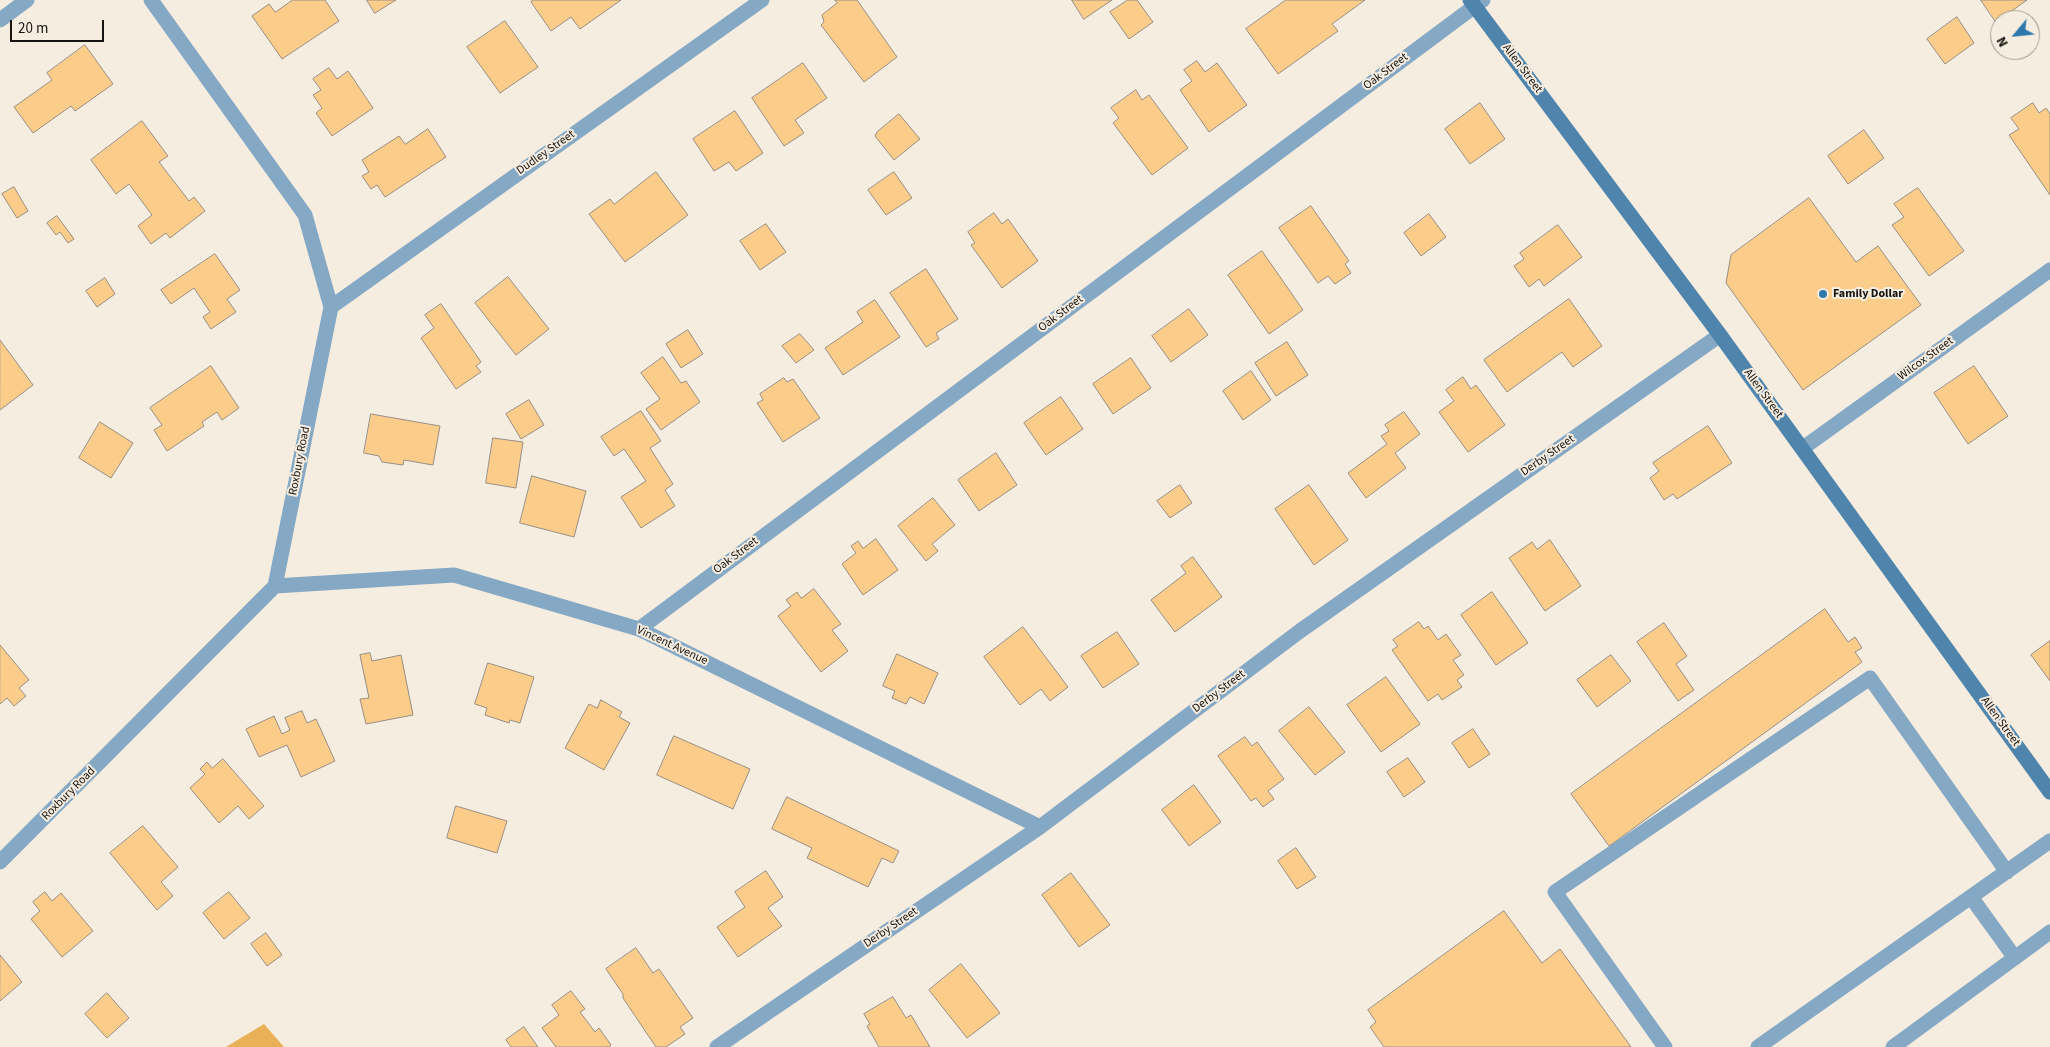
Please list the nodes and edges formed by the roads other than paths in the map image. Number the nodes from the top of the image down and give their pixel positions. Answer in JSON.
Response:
{"nodes":[{"id":1,"x":27,"y":0,"type":"edge"},
{"id":2,"x":151,"y":0,"type":"edge"},
{"id":3,"x":762,"y":0,"type":"edge"},
{"id":4,"x":1476,"y":2,"type":"edge"},
{"id":5,"x":0,"y":20,"type":"edge"},
{"id":6,"x":2050,"y":270,"type":"edge"},
{"id":7,"x":331,"y":307,"type":"junction"},
{"id":8,"x":1720,"y":335,"type":"junction"},
{"id":9,"x":1803,"y":448,"type":"junction"},
{"id":10,"x":275,"y":586,"type":"junction"},
{"id":11,"x":639,"y":629,"type":"junction"},
{"id":12,"x":2050,"y":792,"type":"edge"},
{"id":13,"x":1040,"y":827,"type":"junction"},
{"id":14,"x":2050,"y":841,"type":"edge"},
{"id":15,"x":0,"y":862,"type":"edge"},
{"id":16,"x":2007,"y":872,"type":"junction"},
{"id":17,"x":1971,"y":897,"type":"junction"},
{"id":18,"x":2050,"y":932,"type":"edge"},
{"id":19,"x":2015,"y":958,"type":"junction"},
{"id":20,"x":717,"y":1047,"type":"edge"},
{"id":21,"x":1665,"y":1047,"type":"edge"},
{"id":22,"x":1758,"y":1047,"type":"edge"},
{"id":23,"x":1893,"y":1047,"type":"edge"}],
"edges":[{"from":1,"to":5,"type":"street"},
{"from":2,"to":7,"type":"street","name":"Roxbury Road"},
{"from":3,"to":7,"type":"street","name":"Dudley Street"},
{"from":4,"to":8,"type":"street","name":"Allen Street"},
{"from":4,"to":11,"type":"street","name":"Oak Street"},
{"from":6,"to":9,"type":"street","name":"Wilcox Street"},
{"from":7,"to":10,"type":"street","name":"Roxbury Road"},
{"from":8,"to":9,"type":"street","name":"Allen Street"},
{"from":8,"to":13,"type":"street","name":"Derby Street"},
{"from":9,"to":12,"type":"street","name":"Allen Street"},
{"from":10,"to":11,"type":"street","name":"Vincent Avenue"},
{"from":10,"to":15,"type":"street","name":"Roxbury Road"},
{"from":11,"to":13,"type":"street","name":"Vincent Avenue"},
{"from":13,"to":20,"type":"street","name":"Derby Street"},
{"from":14,"to":16,"type":"street"},
{"from":16,"to":17,"type":"street"},
{"from":16,"to":21,"type":"street"},
{"from":17,"to":19,"type":"street"},
{"from":17,"to":22,"type":"street"},
{"from":18,"to":19,"type":"street"},
{"from":19,"to":23,"type":"street"}]}
